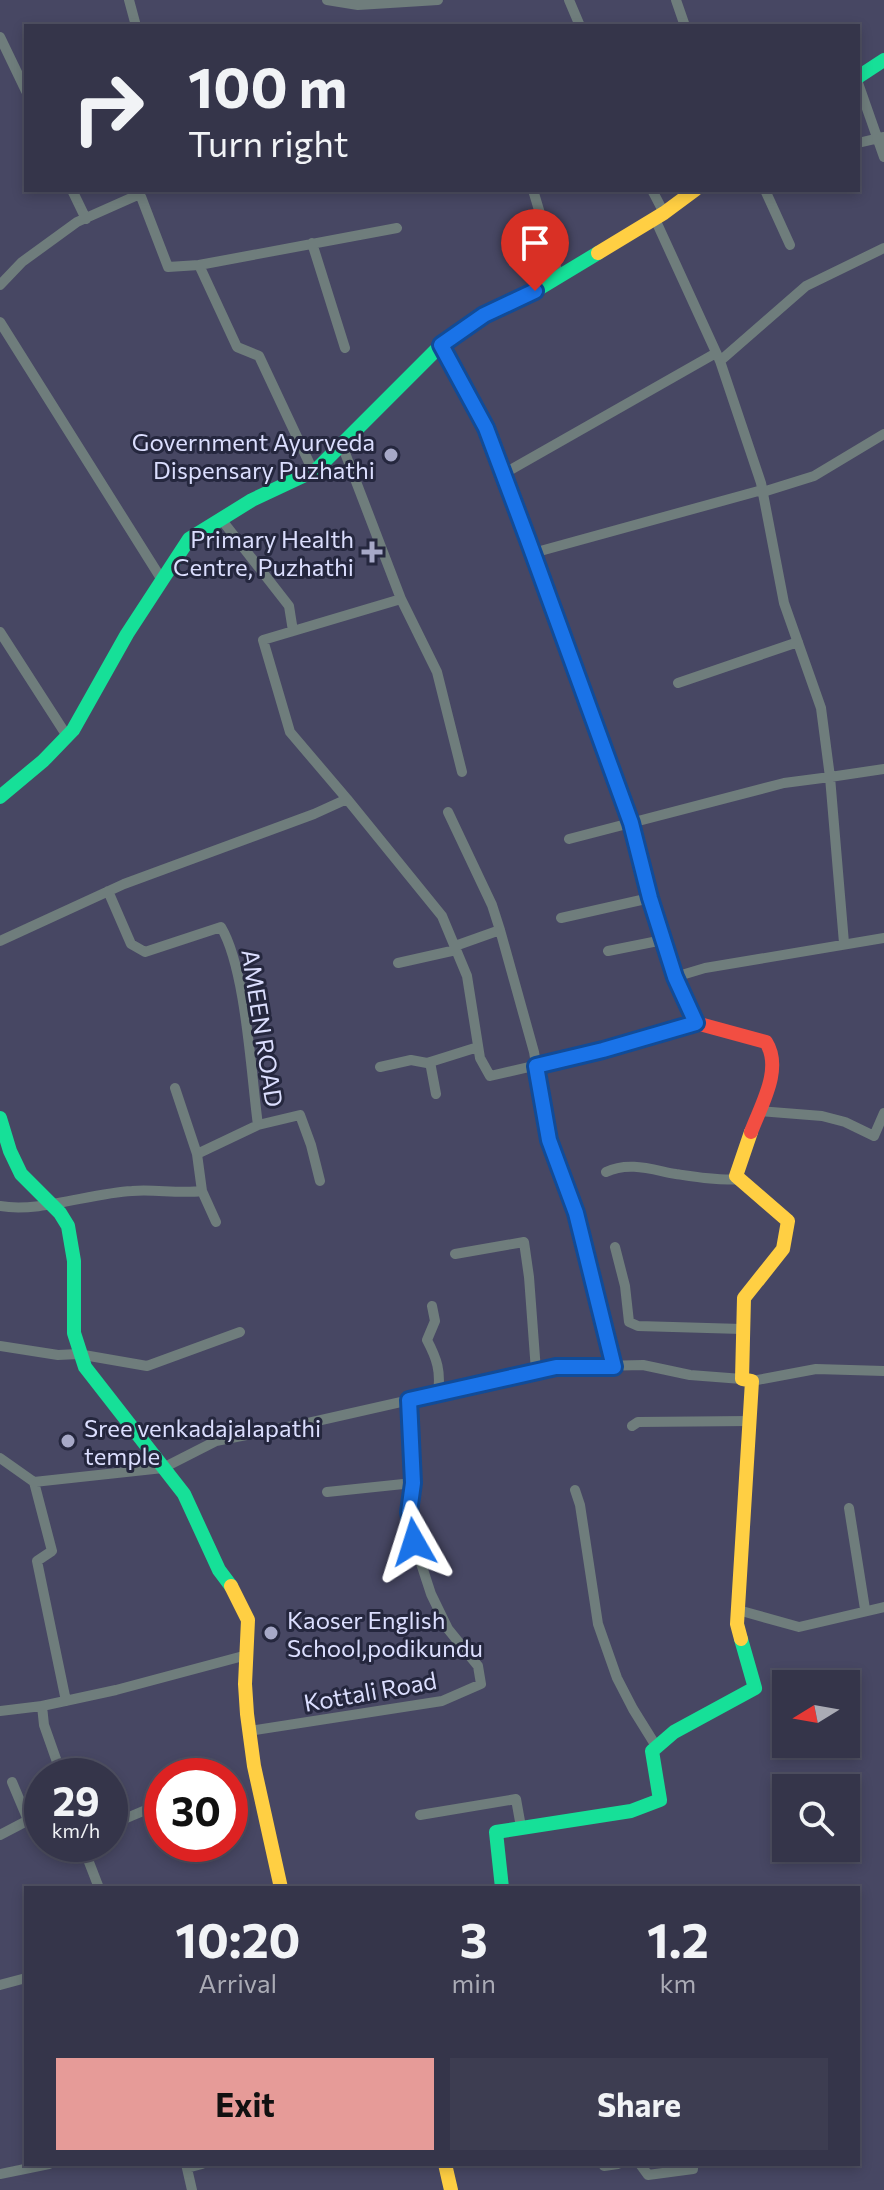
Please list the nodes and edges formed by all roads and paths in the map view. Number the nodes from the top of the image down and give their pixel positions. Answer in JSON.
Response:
{"nodes":[{"id":1,"x":129,"y":0,"type":"edge"},
{"id":2,"x":327,"y":0,"type":"edge"},
{"id":3,"x":438,"y":0,"type":"edge"},
{"id":4,"x":569,"y":0,"type":"edge"},
{"id":5,"x":676,"y":0,"type":"edge"},
{"id":6,"x":135,"y":24,"type":"edge"},
{"id":7,"x":579,"y":24,"type":"edge"},
{"id":8,"x":684,"y":24,"type":"edge"},
{"id":9,"x":0,"y":37,"type":"edge"},
{"id":10,"x":884,"y":60,"type":"edge"},
{"id":11,"x":860,"y":78,"type":"edge"},
{"id":12,"x":860,"y":85,"type":"edge"},
{"id":13,"x":24,"y":87,"type":"edge"},
{"id":14,"x":881,"y":137,"type":"edge"},
{"id":15,"x":860,"y":142,"type":"edge"},
{"id":16,"x":884,"y":157,"type":"edge"},
{"id":17,"x":73,"y":192,"type":"edge"},
{"id":18,"x":141,"y":192,"type":"edge"},
{"id":19,"x":534,"y":192,"type":"edge"},
{"id":20,"x":653,"y":192,"type":"edge"},
{"id":21,"x":692,"y":192,"type":"edge"},
{"id":22,"x":766,"y":192,"type":"edge"},
{"id":23,"x":659,"y":216,"type":"junction"},
{"id":24,"x":86,"y":219,"type":"junction"},
{"id":25,"x":397,"y":228,"type":"dead end"},
{"id":26,"x":312,"y":243,"type":"junction"},
{"id":27,"x":790,"y":245,"type":"dead end"},
{"id":28,"x":884,"y":248,"type":"edge"},
{"id":29,"x":199,"y":265,"type":"junction"},
{"id":30,"x":559,"y":277,"type":"junction"},
{"id":31,"x":0,"y":285,"type":"edge"},
{"id":32,"x":0,"y":322,"type":"edge"},
{"id":33,"x":441,"y":345,"type":"junction"},
{"id":34,"x":345,"y":348,"type":"dead end"},
{"id":35,"x":718,"y":357,"type":"junction"},
{"id":36,"x":884,"y":434,"type":"edge"},
{"id":37,"x":342,"y":445,"type":"junction"},
{"id":38,"x":313,"y":471,"type":"junction"},
{"id":39,"x":503,"y":474,"type":"junction"},
{"id":40,"x":763,"y":491,"type":"junction"},
{"id":41,"x":221,"y":519,"type":"junction"},
{"id":42,"x":533,"y":553,"type":"junction"},
{"id":43,"x":162,"y":580,"type":"junction"},
{"id":44,"x":401,"y":599,"type":"junction"},
{"id":45,"x":293,"y":631,"type":"junction"},
{"id":46,"x":0,"y":632,"type":"edge"},
{"id":47,"x":798,"y":642,"type":"junction"},
{"id":48,"x":678,"y":683,"type":"dead end"},
{"id":49,"x":67,"y":736,"type":"junction"},
{"id":50,"x":884,"y":769,"type":"edge"},
{"id":51,"x":462,"y":772,"type":"dead end"},
{"id":52,"x":830,"y":777,"type":"junction"},
{"id":53,"x":0,"y":797,"type":"edge"},
{"id":54,"x":347,"y":799,"type":"junction"},
{"id":55,"x":448,"y":812,"type":"dead end"},
{"id":56,"x":631,"y":823,"type":"junction"},
{"id":57,"x":569,"y":839,"type":"dead end"},
{"id":58,"x":108,"y":891,"type":"junction"},
{"id":59,"x":650,"y":898,"type":"junction"},
{"id":60,"x":561,"y":918,"type":"dead end"},
{"id":61,"x":500,"y":930,"type":"junction"},
{"id":62,"x":884,"y":938,"type":"edge"},
{"id":63,"x":663,"y":940,"type":"junction"},
{"id":64,"x":0,"y":941,"type":"edge"},
{"id":65,"x":844,"y":943,"type":"junction"},
{"id":66,"x":456,"y":948,"type":"junction"},
{"id":67,"x":608,"y":951,"type":"dead end"},
{"id":68,"x":398,"y":963,"type":"dead end"},
{"id":69,"x":675,"y":977,"type":"junction"},
{"id":70,"x":696,"y":1023,"type":"junction"},
{"id":71,"x":478,"y":1047,"type":"junction"},
{"id":72,"x":430,"y":1062,"type":"junction"},
{"id":73,"x":536,"y":1066,"type":"junction"},
{"id":74,"x":380,"y":1067,"type":"dead end"},
{"id":75,"x":175,"y":1088,"type":"dead end"},
{"id":76,"x":436,"y":1094,"type":"dead end"},
{"id":77,"x":759,"y":1111,"type":"junction"},
{"id":78,"x":884,"y":1113,"type":"edge"},
{"id":79,"x":0,"y":1118,"type":"edge"},
{"id":80,"x":258,"y":1125,"type":"junction"},
{"id":81,"x":197,"y":1154,"type":"junction"},
{"id":82,"x":606,"y":1172,"type":"dead end"},
{"id":83,"x":740,"y":1179,"type":"junction"},
{"id":84,"x":320,"y":1181,"type":"dead end"},
{"id":85,"x":202,"y":1191,"type":"junction"},
{"id":86,"x":48,"y":1203,"type":"junction"},
{"id":87,"x":0,"y":1206,"type":"edge"},
{"id":88,"x":216,"y":1222,"type":"dead end"},
{"id":89,"x":615,"y":1247,"type":"dead end"},
{"id":90,"x":455,"y":1254,"type":"dead end"},
{"id":91,"x":432,"y":1306,"type":"dead end"},
{"id":92,"x":742,"y":1329,"type":"junction"},
{"id":93,"x":240,"y":1332,"type":"dead end"},
{"id":94,"x":0,"y":1346,"type":"edge"},
{"id":95,"x":78,"y":1354,"type":"junction"},
{"id":96,"x":614,"y":1367,"type":"junction"},
{"id":97,"x":536,"y":1371,"type":"junction"},
{"id":98,"x":884,"y":1371,"type":"edge"},
{"id":99,"x":747,"y":1380,"type":"junction"},
{"id":100,"x":438,"y":1393,"type":"junction"},
{"id":101,"x":409,"y":1400,"type":"junction"},
{"id":102,"x":749,"y":1421,"type":"junction"},
{"id":103,"x":632,"y":1426,"type":"dead end"},
{"id":104,"x":0,"y":1458,"type":"edge"},
{"id":105,"x":163,"y":1468,"type":"junction"},
{"id":106,"x":34,"y":1482,"type":"junction"},
{"id":107,"x":413,"y":1483,"type":"junction"},
{"id":108,"x":575,"y":1490,"type":"dead end"},
{"id":109,"x":327,"y":1492,"type":"dead end"},
{"id":110,"x":849,"y":1508,"type":"dead end"},
{"id":111,"x":884,"y":1607,"type":"edge"},
{"id":112,"x":865,"y":1609,"type":"junction"},
{"id":113,"x":738,"y":1610,"type":"junction"},
{"id":114,"x":247,"y":1655,"type":"junction"},
{"id":115,"x":66,"y":1701,"type":"junction"},
{"id":116,"x":42,"y":1706,"type":"junction"},
{"id":117,"x":0,"y":1711,"type":"edge"},
{"id":118,"x":249,"y":1731,"type":"junction"},
{"id":119,"x":656,"y":1746,"type":"junction"},
{"id":120,"x":56,"y":1758,"type":"edge"},
{"id":121,"x":12,"y":1782,"type":"dead end"},
{"id":122,"x":24,"y":1810,"type":"edge"},
{"id":123,"x":420,"y":1815,"type":"dead end"},
{"id":124,"x":24,"y":1822,"type":"edge"},
{"id":125,"x":521,"y":1827,"type":"junction"},
{"id":126,"x":0,"y":1835,"type":"edge"},
{"id":127,"x":89,"y":1862,"type":"edge"},
{"id":128,"x":98,"y":1886,"type":"edge"},
{"id":129,"x":281,"y":1886,"type":"edge"},
{"id":130,"x":502,"y":1886,"type":"edge"},
{"id":131,"x":24,"y":1979,"type":"edge"},
{"id":132,"x":0,"y":1985,"type":"edge"},
{"id":133,"x":39,"y":2166,"type":"edge"},
{"id":134,"x":187,"y":2166,"type":"edge"},
{"id":135,"x":445,"y":2166,"type":"edge"},
{"id":136,"x":641,"y":2166,"type":"edge"},
{"id":137,"x":693,"y":2166,"type":"edge"},
{"id":138,"x":0,"y":2174,"type":"edge"},
{"id":139,"x":192,"y":2190,"type":"edge"},
{"id":140,"x":451,"y":2190,"type":"edge"}],
"edges":[{"from":1,"to":6,"type":"street"},
{"from":2,"to":3,"type":"street"},
{"from":4,"to":7,"type":"street"},
{"from":5,"to":8,"type":"street"},
{"from":9,"to":13,"type":"street"},
{"from":10,"to":11,"type":"street"},
{"from":12,"to":14,"type":"street"},
{"from":14,"to":15,"type":"street"},
{"from":14,"to":16,"type":"street"},
{"from":17,"to":24,"type":"street"},
{"from":18,"to":24,"type":"street"},
{"from":18,"to":29,"type":"street"},
{"from":19,"to":30,"type":"street"},
{"from":20,"to":23,"type":"street"},
{"from":21,"to":23,"type":"street"},
{"from":22,"to":27,"type":"street"},
{"from":23,"to":30,"type":"street"},
{"from":23,"to":35,"type":"street"},
{"from":24,"to":31,"type":"street"},
{"from":25,"to":26,"type":"street"},
{"from":26,"to":29,"type":"street"},
{"from":26,"to":34,"type":"street"},
{"from":28,"to":35,"type":"street"},
{"from":29,"to":38,"type":"street"},
{"from":30,"to":33,"type":"street"},
{"from":32,"to":43,"type":"street"},
{"from":33,"to":37,"type":"street"},
{"from":33,"to":39,"type":"street"},
{"from":35,"to":39,"type":"street"},
{"from":35,"to":40,"type":"street"},
{"from":36,"to":40,"type":"street"},
{"from":37,"to":38,"type":"street"},
{"from":37,"to":44,"type":"street"},
{"from":38,"to":41,"type":"street"},
{"from":39,"to":42,"type":"street"},
{"from":40,"to":42,"type":"street"},
{"from":40,"to":47,"type":"street"},
{"from":41,"to":43,"type":"street"},
{"from":41,"to":45,"type":"street"},
{"from":42,"to":56,"type":"street"},
{"from":43,"to":49,"type":"street"},
{"from":44,"to":45,"type":"street"},
{"from":44,"to":51,"type":"street"},
{"from":45,"to":54,"type":"street"},
{"from":46,"to":49,"type":"street"},
{"from":47,"to":48,"type":"street"},
{"from":47,"to":52,"type":"street"},
{"from":49,"to":53,"type":"street"},
{"from":50,"to":52,"type":"street"},
{"from":52,"to":56,"type":"street"},
{"from":52,"to":65,"type":"street"},
{"from":54,"to":58,"type":"street"},
{"from":54,"to":66,"type":"street"},
{"from":55,"to":61,"type":"street"},
{"from":56,"to":57,"type":"street"},
{"from":56,"to":59,"type":"street"},
{"from":58,"to":64,"type":"street"},
{"from":58,"to":80,"type":"street","name":"AMEEN ROAD"},
{"from":59,"to":60,"type":"street"},
{"from":59,"to":63,"type":"street"},
{"from":61,"to":66,"type":"street"},
{"from":61,"to":73,"type":"street"},
{"from":62,"to":65,"type":"street"},
{"from":63,"to":67,"type":"street"},
{"from":63,"to":69,"type":"street"},
{"from":65,"to":69,"type":"street"},
{"from":66,"to":68,"type":"street"},
{"from":66,"to":71,"type":"street"},
{"from":69,"to":70,"type":"street"},
{"from":70,"to":73,"type":"street"},
{"from":70,"to":77,"type":"street"},
{"from":71,"to":72,"type":"street"},
{"from":71,"to":73,"type":"street"},
{"from":72,"to":74,"type":"street"},
{"from":72,"to":76,"type":"street"},
{"from":73,"to":96,"type":"street"},
{"from":75,"to":81,"type":"street"},
{"from":77,"to":78,"type":"street"},
{"from":77,"to":83,"type":"street"},
{"from":79,"to":86,"type":"street"},
{"from":80,"to":81,"type":"street","name":"AMEEN ROAD"},
{"from":80,"to":84,"type":"street"},
{"from":81,"to":85,"type":"street"},
{"from":82,"to":83,"type":"street"},
{"from":83,"to":92,"type":"street"},
{"from":85,"to":86,"type":"street"},
{"from":85,"to":88,"type":"street"},
{"from":86,"to":87,"type":"street"},
{"from":86,"to":95,"type":"street"},
{"from":89,"to":92,"type":"street"},
{"from":90,"to":97,"type":"street"},
{"from":91,"to":100,"type":"street"},
{"from":92,"to":99,"type":"street"},
{"from":93,"to":95,"type":"street"},
{"from":94,"to":95,"type":"street"},
{"from":95,"to":105,"type":"street"},
{"from":96,"to":97,"type":"street"},
{"from":96,"to":99,"type":"street"},
{"from":97,"to":100,"type":"street"},
{"from":98,"to":99,"type":"street"},
{"from":99,"to":102,"type":"street"},
{"from":100,"to":101,"type":"street"},
{"from":101,"to":105,"type":"street"},
{"from":101,"to":107,"type":"street","name":"Kottali Road"},
{"from":102,"to":103,"type":"street"},
{"from":102,"to":113,"type":"street"},
{"from":104,"to":106,"type":"street"},
{"from":105,"to":106,"type":"street"},
{"from":105,"to":114,"type":"street"},
{"from":106,"to":115,"type":"street"},
{"from":107,"to":109,"type":"street"},
{"from":107,"to":118,"type":"street","name":"Kottali Road"},
{"from":108,"to":119,"type":"street"},
{"from":110,"to":112,"type":"street"},
{"from":111,"to":112,"type":"street"},
{"from":112,"to":113,"type":"street"},
{"from":113,"to":119,"type":"street"},
{"from":114,"to":115,"type":"street"},
{"from":114,"to":118,"type":"street"},
{"from":115,"to":116,"type":"street"},
{"from":116,"to":117,"type":"street"},
{"from":116,"to":120,"type":"street"},
{"from":118,"to":129,"type":"street"},
{"from":119,"to":125,"type":"street"},
{"from":121,"to":122,"type":"street"},
{"from":123,"to":125,"type":"street"},
{"from":124,"to":126,"type":"street"},
{"from":125,"to":130,"type":"street"},
{"from":127,"to":128,"type":"street"},
{"from":131,"to":132,"type":"street"},
{"from":133,"to":138,"type":"street"},
{"from":134,"to":139,"type":"street"},
{"from":135,"to":140,"type":"street"},
{"from":136,"to":137,"type":"street"}]}
